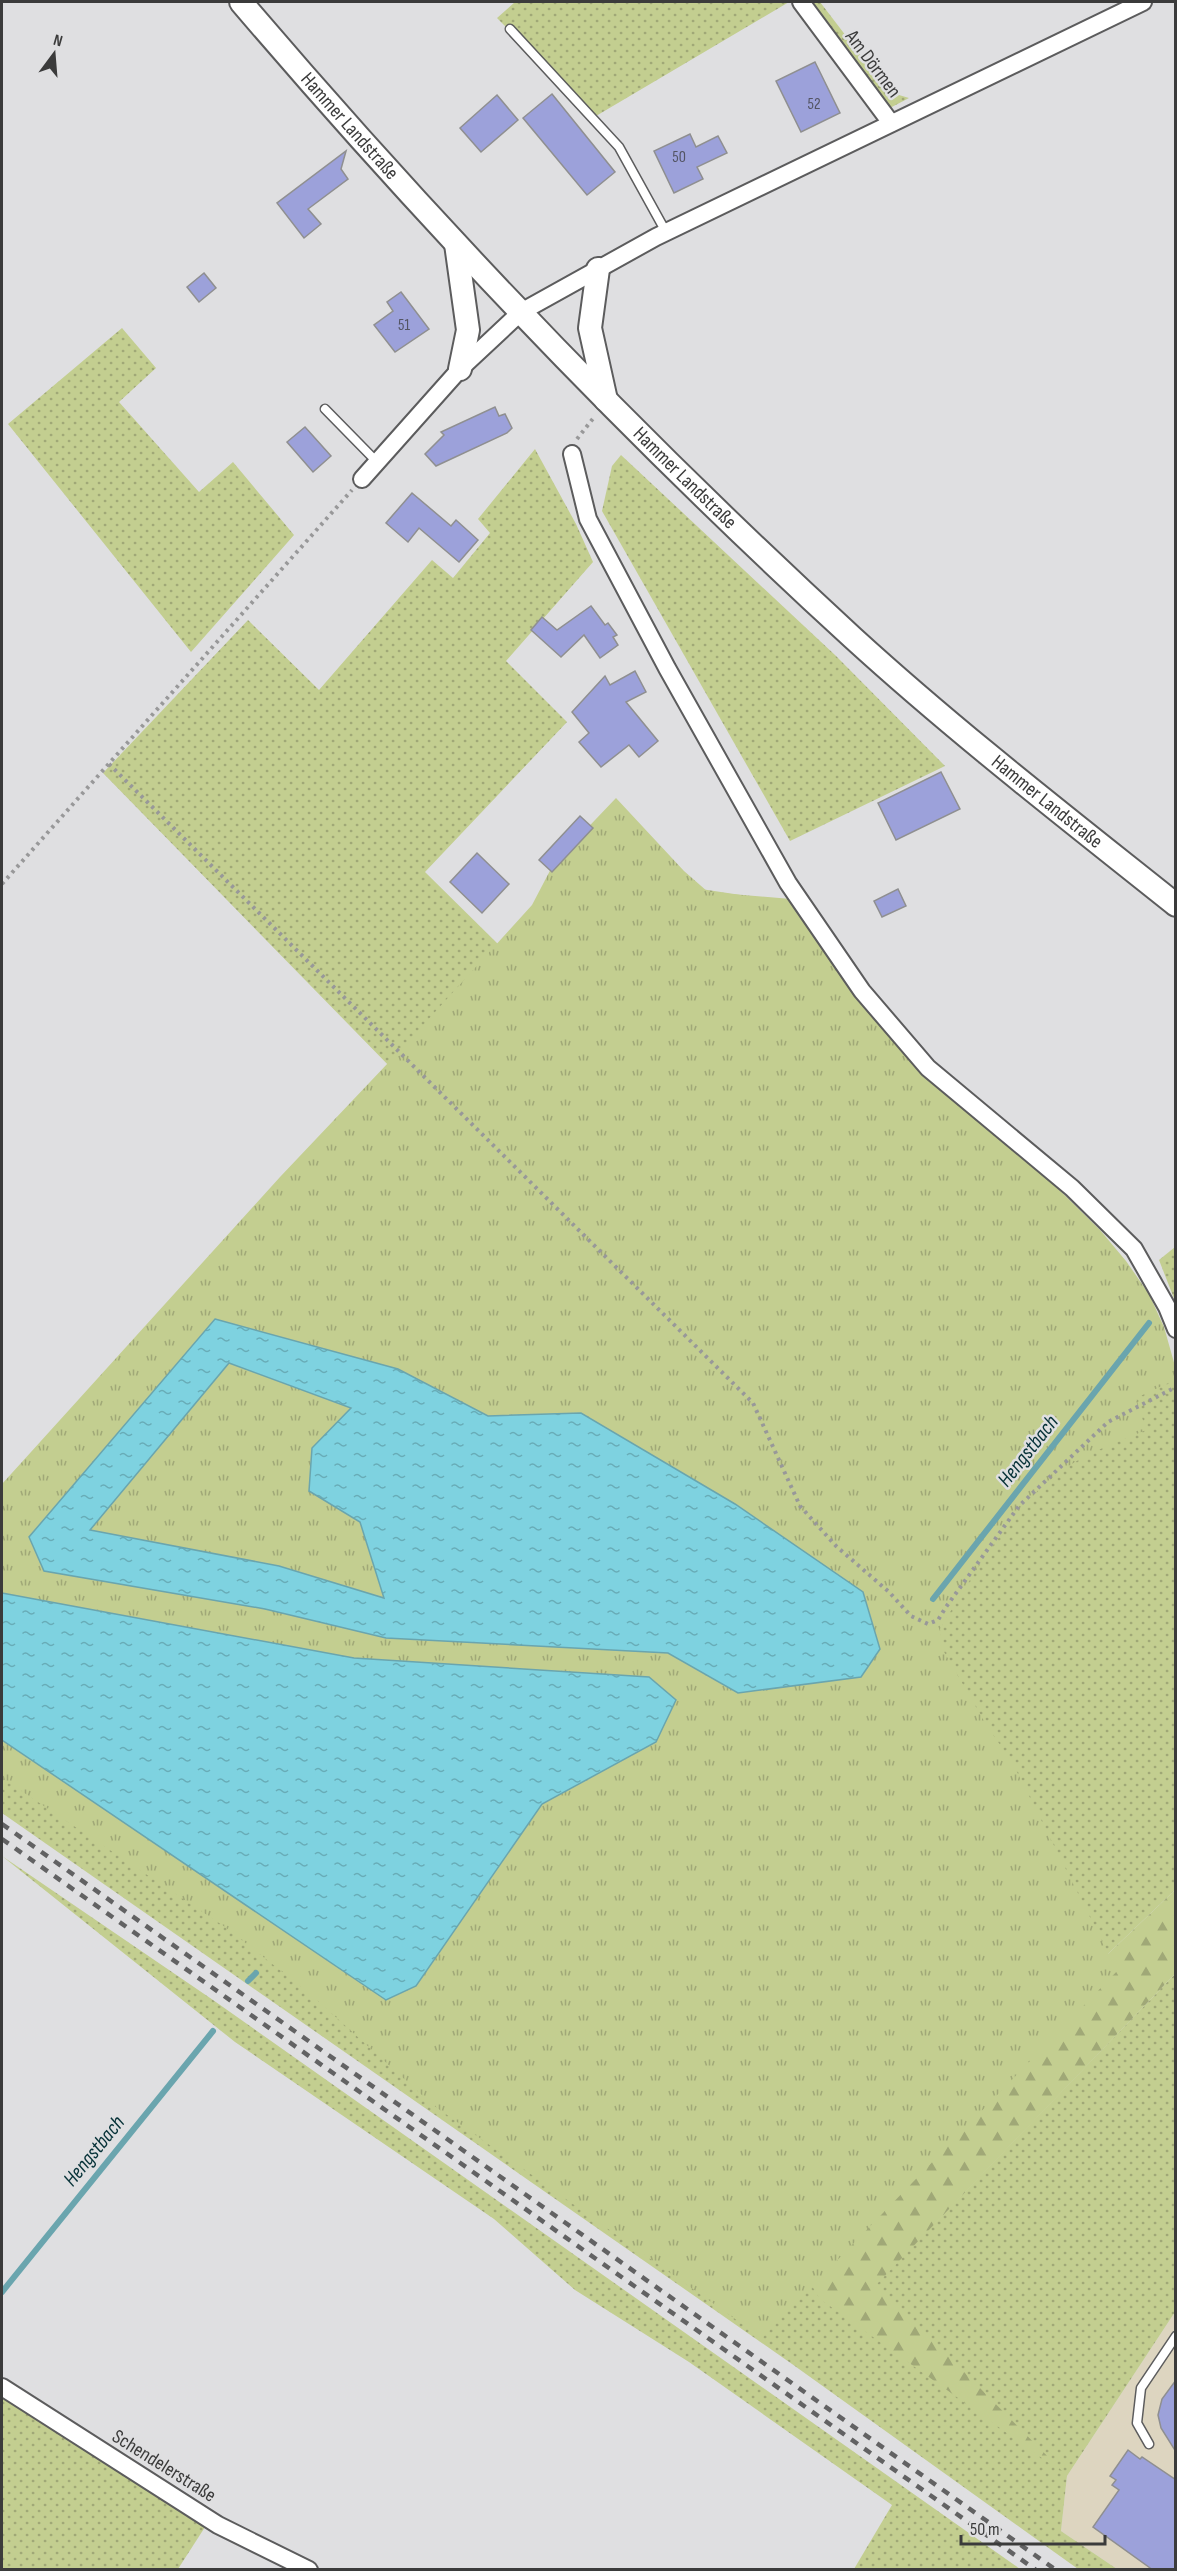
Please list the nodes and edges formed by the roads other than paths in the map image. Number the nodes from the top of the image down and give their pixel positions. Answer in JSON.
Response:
{"nodes":[{"id":1,"x":241,"y":2,"type":"edge"},
{"id":2,"x":801,"y":2,"type":"edge"},
{"id":3,"x":1143,"y":2,"type":"edge"},
{"id":4,"x":510,"y":28,"type":"dead end"},
{"id":5,"x":891,"y":123,"type":"junction"},
{"id":6,"x":666,"y":232,"type":"junction"},
{"id":7,"x":456,"y":244,"type":"junction"},
{"id":8,"x":598,"y":269,"type":"junction"},
{"id":9,"x":521,"y":312,"type":"junction"},
{"id":10,"x":460,"y":369,"type":"junction"},
{"id":11,"x":606,"y":402,"type":"junction"},
{"id":12,"x":325,"y":409,"type":"dead end"},
{"id":13,"x":572,"y":454,"type":"road end"},
{"id":14,"x":377,"y":462,"type":"junction"},
{"id":15,"x":362,"y":479,"type":"road end"},
{"id":16,"x":1176,"y":905,"type":"edge"},
{"id":17,"x":1176,"y":1329,"type":"edge"},
{"id":18,"x":1176,"y":2336,"type":"edge"},
{"id":19,"x":2,"y":2387,"type":"edge"},
{"id":20,"x":1149,"y":2444,"type":"dead end"},
{"id":21,"x":309,"y":2570,"type":"edge"}],
"edges":[{"from":1,"to":7,"type":"main road","name":"Hammer Landstraße"},
{"from":2,"to":5,"type":"street","name":"Am Dörmen"},
{"from":3,"to":5,"type":"street"},
{"from":4,"to":6,"type":"lane"},
{"from":5,"to":6,"type":"street"},
{"from":6,"to":8,"type":"street"},
{"from":7,"to":9,"type":"main road","name":"Hammer Landstraße"},
{"from":7,"to":10,"type":"main road"},
{"from":8,"to":9,"type":"street"},
{"from":8,"to":11,"type":"main road"},
{"from":9,"to":10,"type":"street"},
{"from":9,"to":11,"type":"main road","name":"Hammer Landstraße"},
{"from":10,"to":14,"type":"street"},
{"from":11,"to":16,"type":"main road","name":"Hammer Landstraße"},
{"from":12,"to":14,"type":"lane"},
{"from":13,"to":17,"type":"street"},
{"from":14,"to":15,"type":"street"},
{"from":18,"to":20,"type":"lane"},
{"from":19,"to":21,"type":"street","name":"Schendelerstraße"}]}
